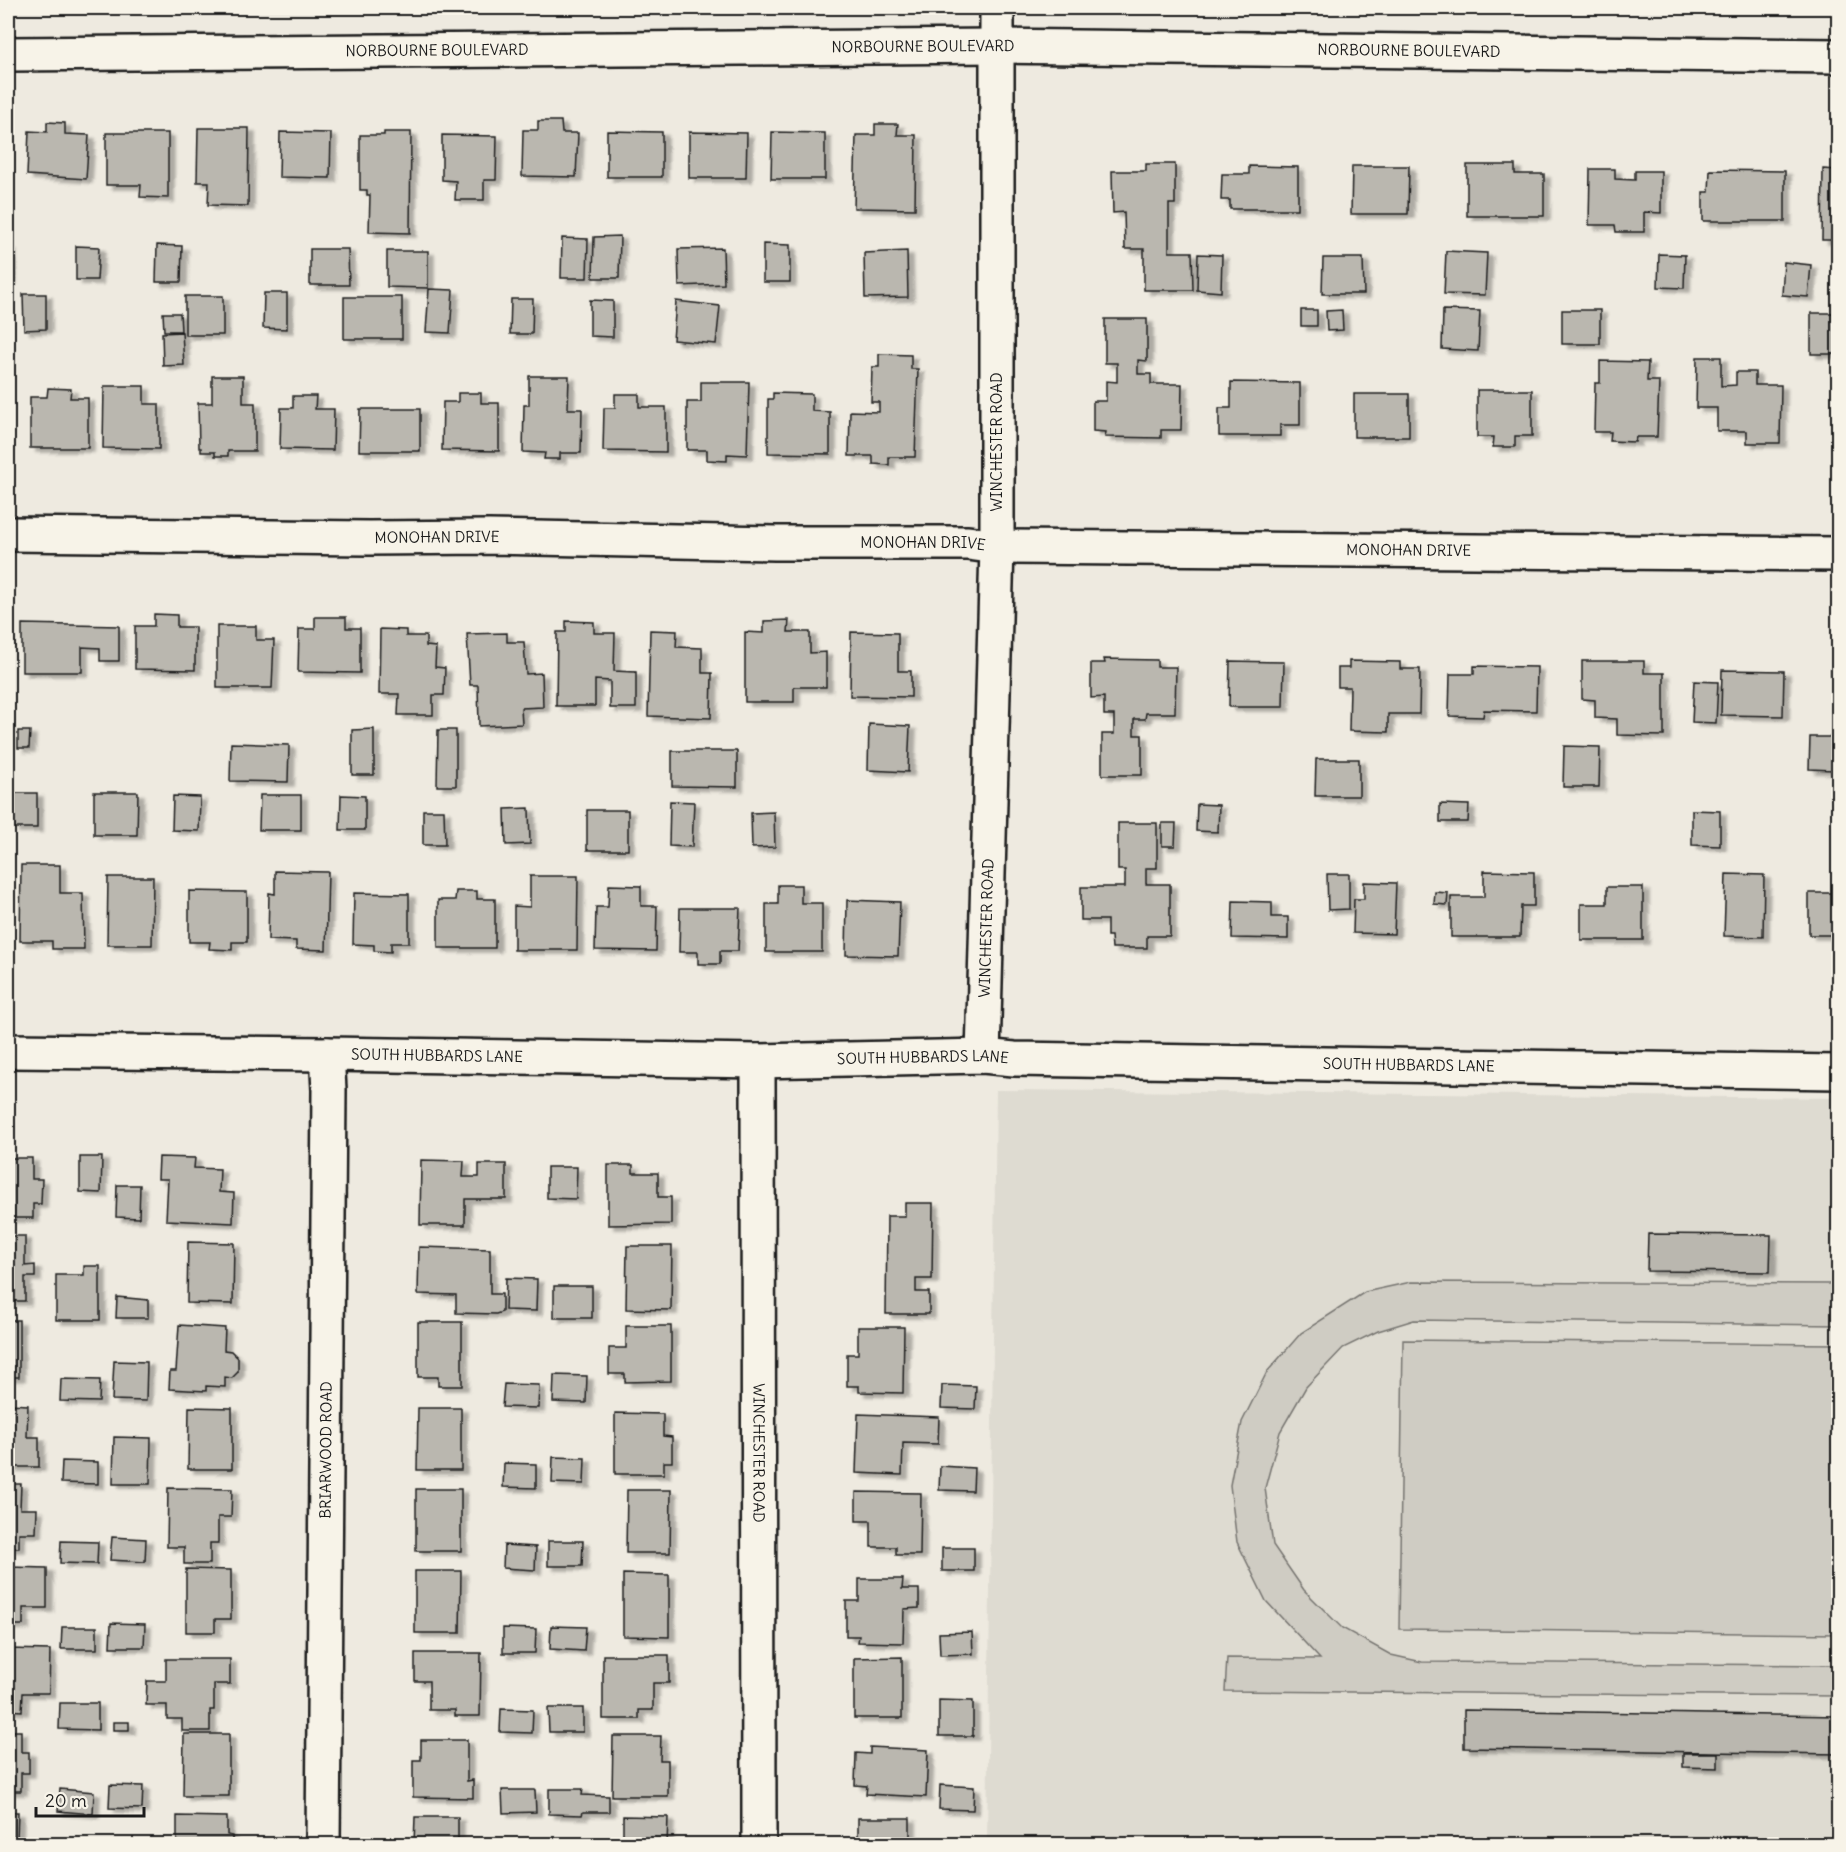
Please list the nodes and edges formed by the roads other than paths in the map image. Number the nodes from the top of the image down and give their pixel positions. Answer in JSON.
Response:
{"nodes":[{"id":1,"x":997,"y":8,"type":"edge"},
{"id":2,"x":997,"y":46,"type":"junction"},
{"id":3,"x":8,"y":54,"type":"edge"},
{"id":4,"x":1839,"y":56,"type":"edge"},
{"id":5,"x":8,"y":534,"type":"edge"},
{"id":6,"x":997,"y":547,"type":"junction"},
{"id":7,"x":1839,"y":554,"type":"edge"},
{"id":8,"x":8,"y":1051,"type":"edge"},
{"id":9,"x":327,"y":1054,"type":"junction"},
{"id":10,"x":983,"y":1056,"type":"junction"},
{"id":11,"x":758,"y":1061,"type":"junction"},
{"id":12,"x":1839,"y":1072,"type":"edge"},
{"id":13,"x":323,"y":1845,"type":"edge"},
{"id":14,"x":759,"y":1845,"type":"edge"}],
"edges":[{"from":1,"to":2,"type":"street","name":"WINCHESTER ROAD"},
{"from":2,"to":3,"type":"street","name":"NORBOURNE BOULEVARD"},
{"from":2,"to":4,"type":"street","name":"NORBOURNE BOULEVARD"},
{"from":2,"to":6,"type":"street","name":"WINCHESTER ROAD"},
{"from":5,"to":6,"type":"street","name":"MONOHAN DRIVE"},
{"from":6,"to":7,"type":"street","name":"MONOHAN DRIVE"},
{"from":6,"to":10,"type":"street","name":"WINCHESTER ROAD"},
{"from":8,"to":9,"type":"street","name":"SOUTH HUBBARDS LANE"},
{"from":9,"to":11,"type":"street","name":"SOUTH HUBBARDS LANE"},
{"from":9,"to":13,"type":"street","name":"BRIARWOOD ROAD"},
{"from":10,"to":11,"type":"street","name":"SOUTH HUBBARDS LANE"},
{"from":10,"to":12,"type":"street","name":"SOUTH HUBBARDS LANE"},
{"from":11,"to":14,"type":"street","name":"WINCHESTER ROAD"}]}
